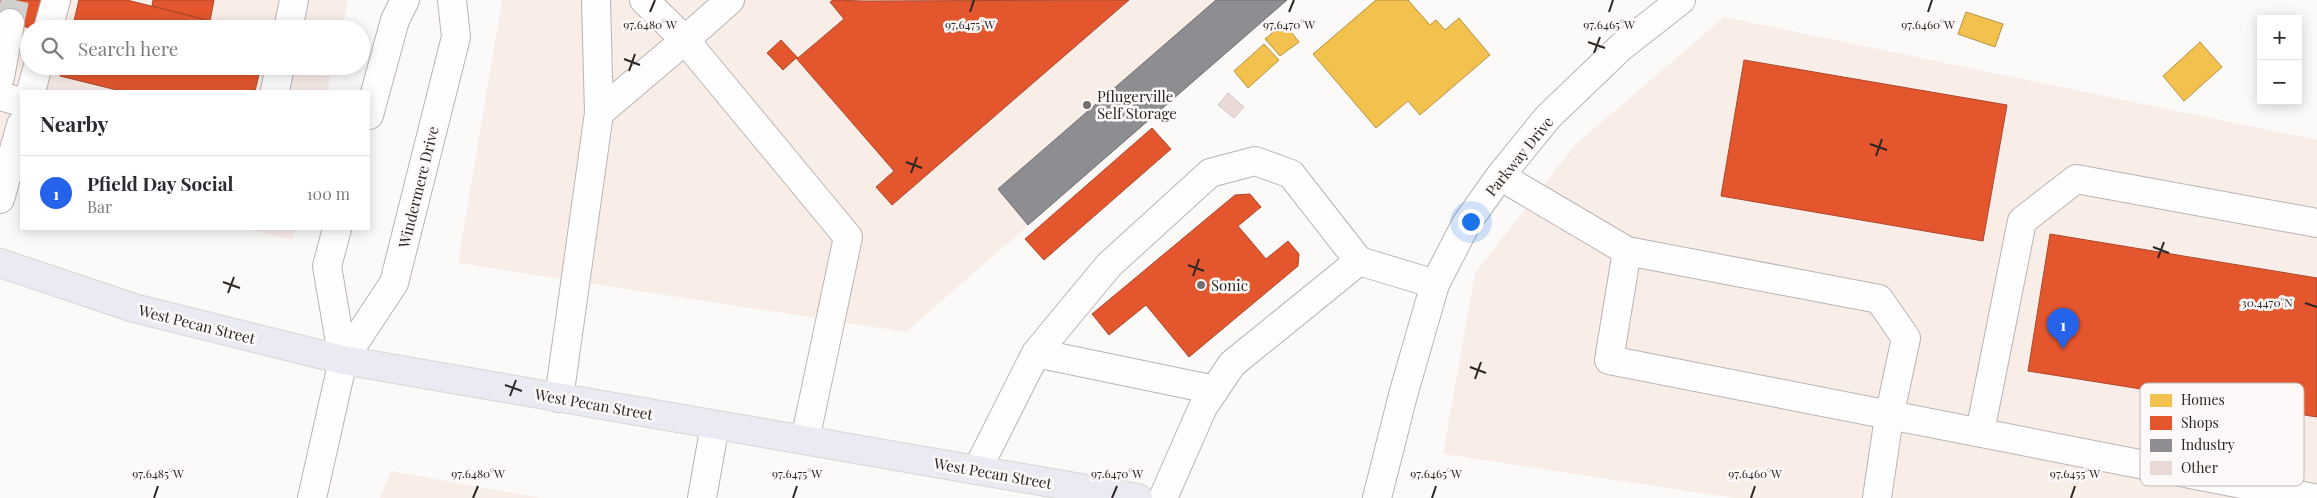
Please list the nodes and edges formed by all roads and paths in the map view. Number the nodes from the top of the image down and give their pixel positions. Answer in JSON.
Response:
{"nodes":[{"id":1,"x":56,"y":0,"type":"edge"},
{"id":2,"x":294,"y":0,"type":"edge"},
{"id":3,"x":405,"y":0,"type":"edge"},
{"id":4,"x":452,"y":0,"type":"edge"},
{"id":5,"x":596,"y":0,"type":"edge"},
{"id":6,"x":644,"y":0,"type":"edge"},
{"id":7,"x":730,"y":0,"type":"edge"},
{"id":8,"x":1681,"y":0,"type":"edge"},
{"id":9,"x":50,"y":20,"type":"edge"},
{"id":10,"x":290,"y":20,"type":"edge"},
{"id":11,"x":10,"y":23,"type":"tunnel mouth"},
{"id":12,"x":685,"y":40,"type":"junction"},
{"id":13,"x":35,"y":75,"type":"edge"},
{"id":14,"x":278,"y":75,"type":"edge"},
{"id":15,"x":0,"y":76,"type":"edge"},
{"id":16,"x":31,"y":90,"type":"edge"},
{"id":17,"x":275,"y":90,"type":"edge"},
{"id":18,"x":0,"y":96,"type":"edge"},
{"id":19,"x":20,"y":102,"type":"edge"},
{"id":20,"x":370,"y":111,"type":"edge"},
{"id":21,"x":599,"y":113,"type":"junction"},
{"id":22,"x":20,"y":129,"type":"edge"},
{"id":23,"x":1500,"y":176,"type":"junction"},
{"id":24,"x":0,"y":199,"type":"edge"},
{"id":25,"x":2317,"y":223,"type":"edge"},
{"id":26,"x":337,"y":230,"type":"edge"},
{"id":27,"x":1628,"y":251,"type":"junction"},
{"id":28,"x":1359,"y":262,"type":"junction"},
{"id":29,"x":0,"y":263,"type":"edge"},
{"id":30,"x":1436,"y":284,"type":"junction"},
{"id":31,"x":1036,"y":352,"type":"junction"},
{"id":32,"x":343,"y":360,"type":"junction"},
{"id":33,"x":1215,"y":390,"type":"junction"},
{"id":34,"x":559,"y":398,"type":"junction"},
{"id":35,"x":1889,"y":416,"type":"junction"},
{"id":36,"x":715,"y":425,"type":"junction"},
{"id":37,"x":1980,"y":432,"type":"junction"},
{"id":38,"x":805,"y":440,"type":"junction"},
{"id":39,"x":2140,"y":464,"type":"edge"},
{"id":40,"x":977,"y":470,"type":"junction"},
{"id":41,"x":2252,"y":486,"type":"edge"},
{"id":42,"x":312,"y":498,"type":"edge"},
{"id":43,"x":702,"y":498,"type":"edge"},
{"id":44,"x":1138,"y":498,"type":"edge"},
{"id":45,"x":1163,"y":498,"type":"edge"},
{"id":46,"x":1377,"y":498,"type":"edge"},
{"id":47,"x":1877,"y":498,"type":"edge"},
{"id":48,"x":2313,"y":498,"type":"edge"}],
"edges":[{"from":1,"to":9,"type":"street"},
{"from":2,"to":10,"type":"street"},
{"from":3,"to":20,"type":"street"},
{"from":4,"to":32,"type":"street","name":"Windermere Drive"},
{"from":5,"to":21,"type":"street"},
{"from":6,"to":12,"type":"street"},
{"from":7,"to":12,"type":"street"},
{"from":8,"to":23,"type":"street","name":"Parkway Drive"},
{"from":11,"to":15,"type":"street"},
{"from":12,"to":21,"type":"street"},
{"from":12,"to":38,"type":"street"},
{"from":13,"to":16,"type":"street"},
{"from":14,"to":17,"type":"street"},
{"from":18,"to":19,"type":"street"},
{"from":21,"to":34,"type":"street"},
{"from":22,"to":24,"type":"street"},
{"from":23,"to":27,"type":"street"},
{"from":23,"to":30,"type":"street","name":"Parkway Drive"},
{"from":25,"to":37,"type":"street"},
{"from":26,"to":32,"type":"street","name":"Windermere Drive"},
{"from":27,"to":35,"type":"street"},
{"from":27,"to":35,"type":"street"},
{"from":28,"to":30,"type":"street"},
{"from":28,"to":31,"type":"street"},
{"from":28,"to":33,"type":"street"},
{"from":29,"to":32,"type":"main road","name":"West Pecan Street"},
{"from":30,"to":46,"type":"street","name":"Parkway Drive"},
{"from":31,"to":33,"type":"street"},
{"from":31,"to":40,"type":"street"},
{"from":32,"to":34,"type":"main road","name":"West Pecan Street"},
{"from":32,"to":42,"type":"street","name":"Windermere Drive"},
{"from":33,"to":45,"type":"street"},
{"from":34,"to":36,"type":"main road","name":"West Pecan Street"},
{"from":35,"to":37,"type":"street"},
{"from":35,"to":47,"type":"street"},
{"from":36,"to":38,"type":"main road","name":"West Pecan Street"},
{"from":36,"to":43,"type":"street"},
{"from":37,"to":39,"type":"street"},
{"from":38,"to":40,"type":"main road","name":"West Pecan Street"},
{"from":40,"to":44,"type":"main road","name":"West Pecan Street"},
{"from":41,"to":48,"type":"street"}]}
